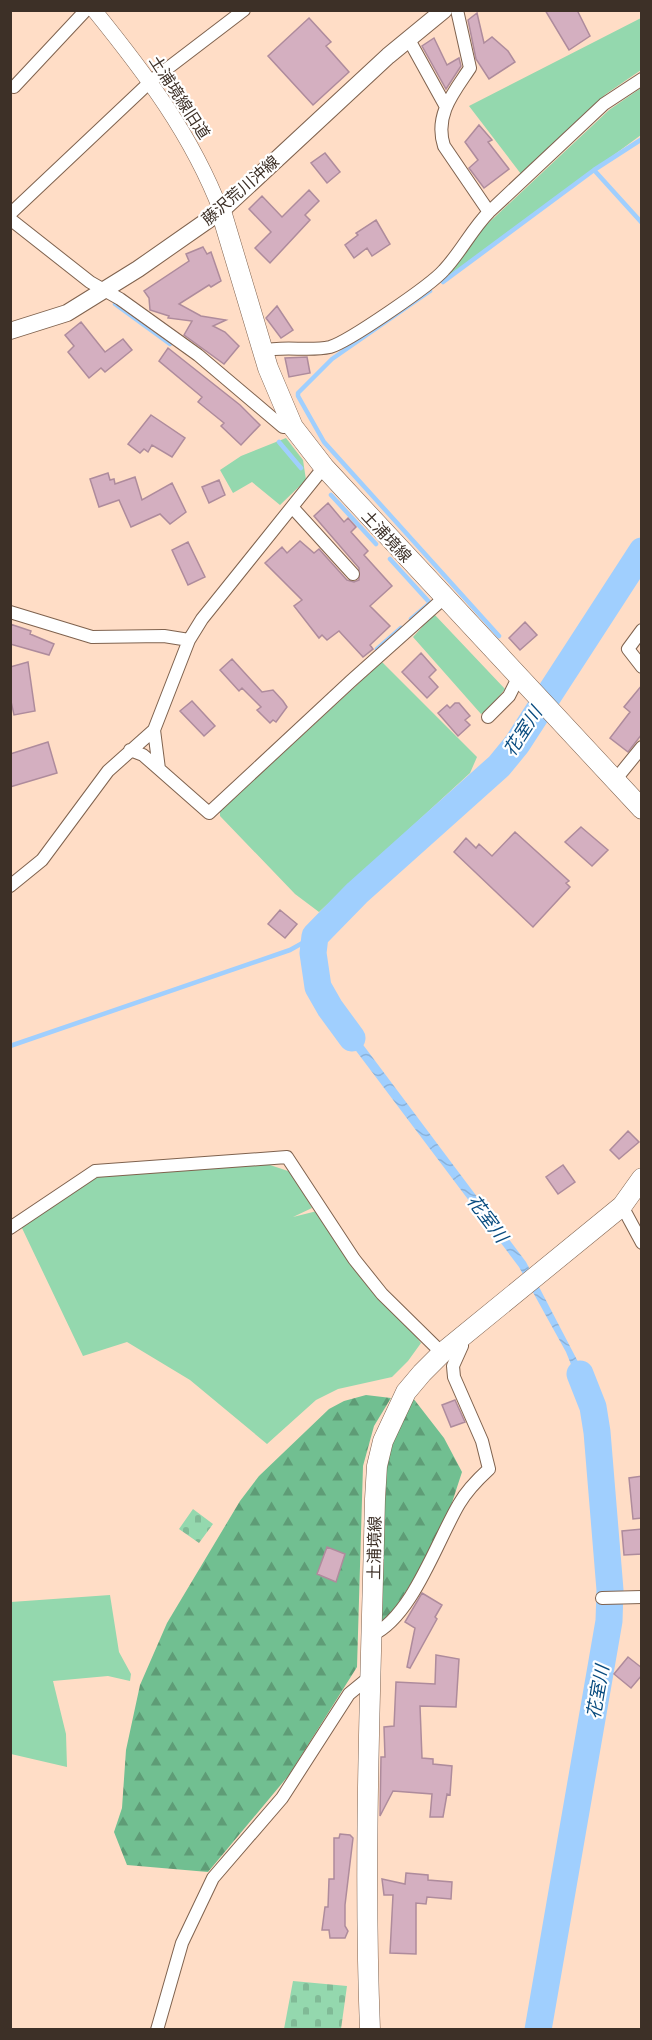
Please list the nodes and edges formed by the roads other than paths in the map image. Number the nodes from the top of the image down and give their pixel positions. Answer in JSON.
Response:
{"nodes":[{"id":1,"x":86,"y":10,"type":"edge"},
{"id":2,"x":94,"y":10,"type":"edge"},
{"id":3,"x":244,"y":10,"type":"edge"},
{"id":4,"x":444,"y":10,"type":"edge"},
{"id":5,"x":458,"y":10,"type":"edge"},
{"id":6,"x":408,"y":38,"type":"junction"},
{"id":7,"x":642,"y":79,"type":"edge"},
{"id":8,"x":151,"y":81,"type":"junction"},
{"id":9,"x":14,"y":87,"type":"dead end"},
{"id":10,"x":445,"y":105,"type":"junction"},
{"id":11,"x":221,"y":211,"type":"junction"},
{"id":12,"x":489,"y":212,"type":"junction"},
{"id":13,"x":10,"y":214,"type":"edge"},
{"id":14,"x":10,"y":219,"type":"edge"},
{"id":15,"x":105,"y":291,"type":"junction"},
{"id":16,"x":10,"y":331,"type":"edge"},
{"id":17,"x":262,"y":351,"type":"junction"},
{"id":18,"x":293,"y":427,"type":"junction"},
{"id":19,"x":324,"y":467,"type":"junction"},
{"id":20,"x":292,"y":507,"type":"junction"},
{"id":21,"x":353,"y":574,"type":"dead end"},
{"id":22,"x":444,"y":598,"type":"junction"},
{"id":23,"x":10,"y":612,"type":"edge"},
{"id":24,"x":642,"y":630,"type":"edge"},
{"id":25,"x":189,"y":640,"type":"junction"},
{"id":26,"x":642,"y":667,"type":"edge"},
{"id":27,"x":521,"y":681,"type":"junction"},
{"id":28,"x":488,"y":717,"type":"dead end"},
{"id":29,"x":154,"y":730,"type":"junction"},
{"id":30,"x":642,"y":747,"type":"edge"},
{"id":31,"x":130,"y":750,"type":"junction"},
{"id":32,"x":159,"y":769,"type":"junction"},
{"id":33,"x":616,"y":779,"type":"junction"},
{"id":34,"x":642,"y":809,"type":"edge"},
{"id":35,"x":10,"y":886,"type":"edge"},
{"id":36,"x":642,"y":1178,"type":"edge"},
{"id":37,"x":622,"y":1206,"type":"junction"},
{"id":38,"x":10,"y":1228,"type":"edge"},
{"id":39,"x":642,"y":1243,"type":"edge"},
{"id":40,"x":450,"y":1346,"type":"junction"},
{"id":41,"x":642,"y":1596,"type":"edge"},
{"id":42,"x":602,"y":1598,"type":"dead end"},
{"id":43,"x":372,"y":1635,"type":"junction"},
{"id":44,"x":371,"y":1676,"type":"junction"},
{"id":45,"x":157,"y":2030,"type":"edge"},
{"id":46,"x":370,"y":2030,"type":"edge"}],
"edges":[{"from":1,"to":9,"type":"street"},
{"from":2,"to":8,"type":"street","name":"土浦境線旧道"},
{"from":3,"to":8,"type":"street"},
{"from":4,"to":6,"type":"main road","name":"藤沢荒川沖線"},
{"from":5,"to":10,"type":"street"},
{"from":6,"to":10,"type":"street"},
{"from":6,"to":11,"type":"main road","name":"藤沢荒川沖線"},
{"from":7,"to":12,"type":"street"},
{"from":8,"to":11,"type":"street","name":"土浦境線旧道"},
{"from":8,"to":13,"type":"street"},
{"from":10,"to":12,"type":"street"},
{"from":11,"to":15,"type":"main road","name":"藤沢荒川沖線"},
{"from":11,"to":17,"type":"main road","name":"土浦境線"},
{"from":12,"to":17,"type":"street"},
{"from":14,"to":15,"type":"street"},
{"from":15,"to":16,"type":"main road","name":"藤沢荒川沖線"},
{"from":15,"to":18,"type":"street"},
{"from":17,"to":18,"type":"main road","name":"土浦境線"},
{"from":18,"to":19,"type":"main road","name":"土浦境線"},
{"from":19,"to":20,"type":"street"},
{"from":19,"to":22,"type":"main road","name":"土浦境線"},
{"from":20,"to":21,"type":"street"},
{"from":20,"to":25,"type":"street"},
{"from":22,"to":27,"type":"main road","name":"土浦境線"},
{"from":22,"to":32,"type":"street"},
{"from":23,"to":25,"type":"street"},
{"from":24,"to":26,"type":"street"},
{"from":25,"to":29,"type":"street"},
{"from":27,"to":28,"type":"street"},
{"from":27,"to":33,"type":"main road","name":"土浦境線"},
{"from":29,"to":31,"type":"street"},
{"from":29,"to":32,"type":"street"},
{"from":30,"to":33,"type":"street"},
{"from":31,"to":32,"type":"street"},
{"from":31,"to":35,"type":"street"},
{"from":33,"to":34,"type":"main road","name":"土浦境線"},
{"from":36,"to":37,"type":"main road","name":"土浦境線"},
{"from":37,"to":39,"type":"street"},
{"from":37,"to":40,"type":"main road","name":"土浦境線"},
{"from":38,"to":40,"type":"street"},
{"from":40,"to":43,"type":"main road","name":"土浦境線"},
{"from":40,"to":43,"type":"street"},
{"from":41,"to":42,"type":"street"},
{"from":43,"to":44,"type":"main road","name":"土浦境線"},
{"from":44,"to":45,"type":"street"},
{"from":44,"to":46,"type":"main road","name":"土浦境線"}]}
